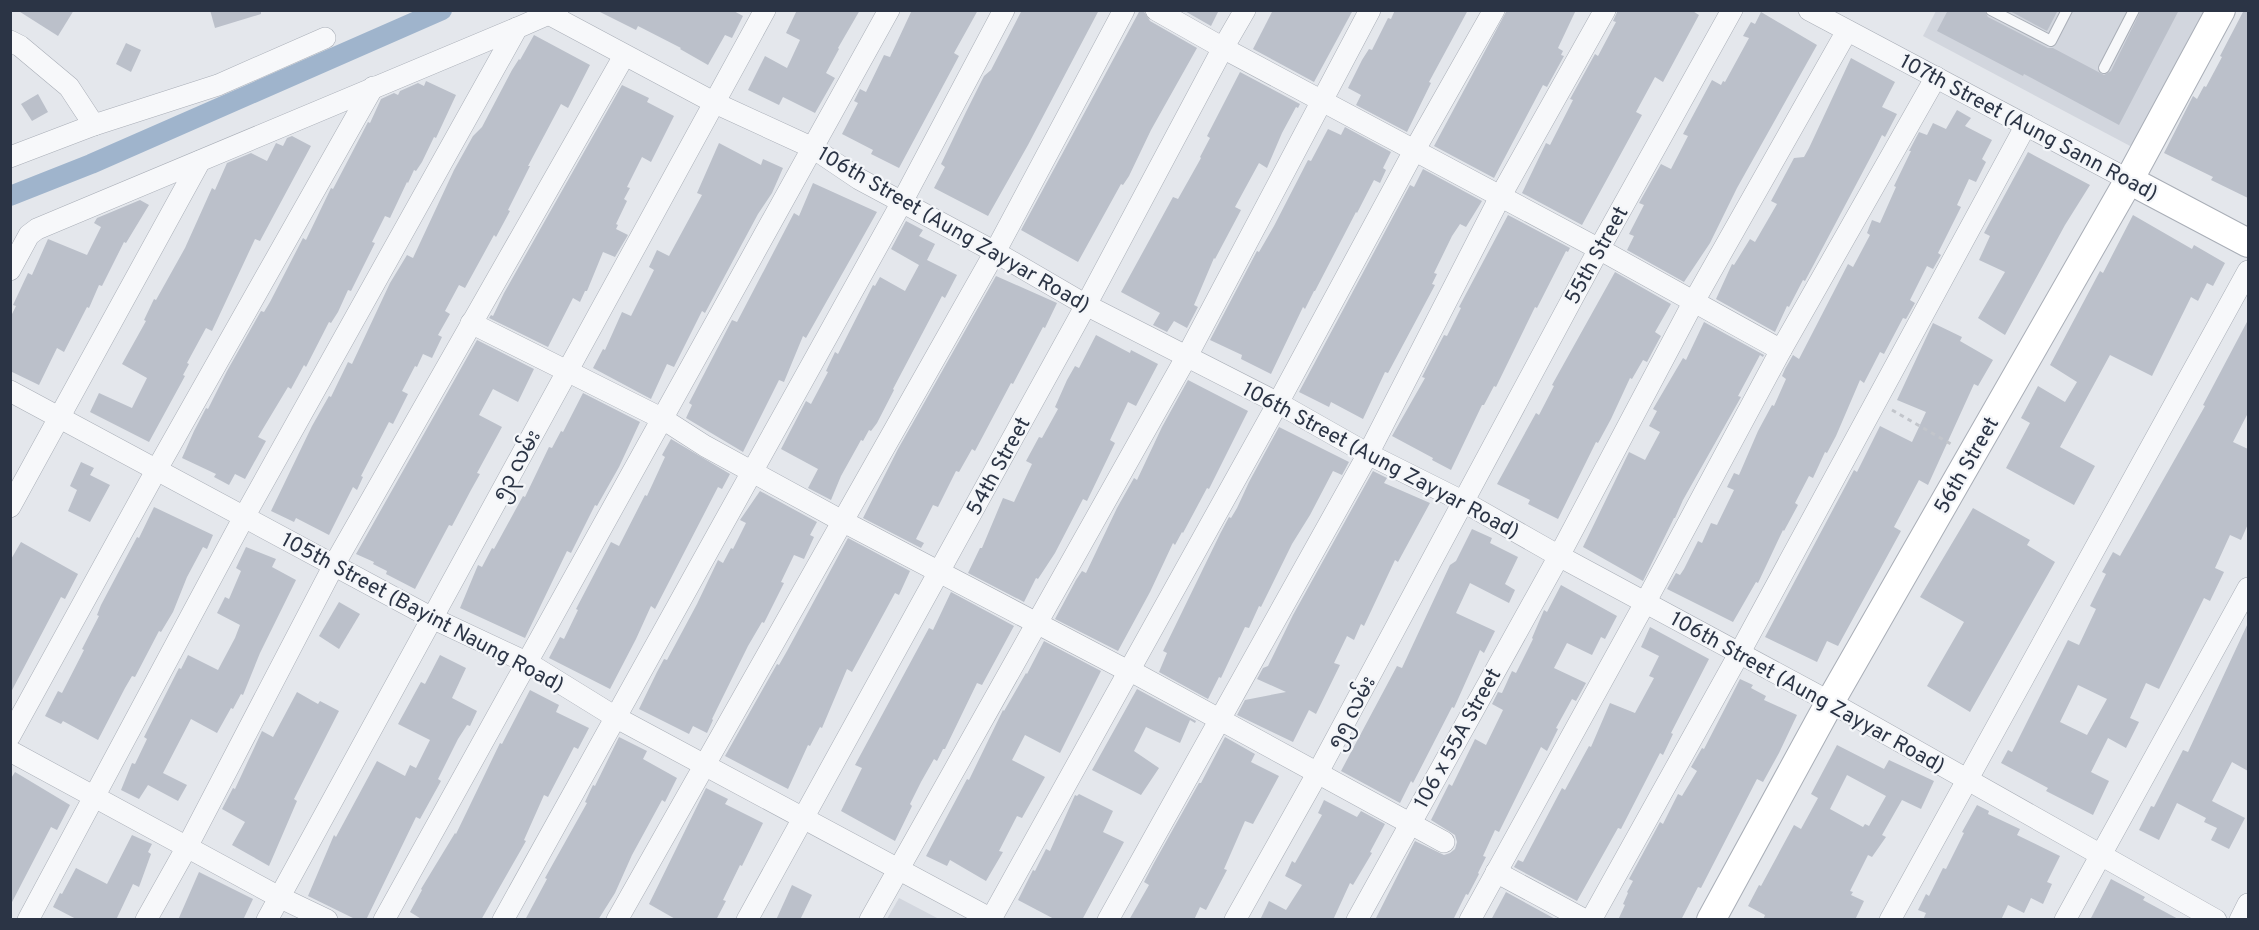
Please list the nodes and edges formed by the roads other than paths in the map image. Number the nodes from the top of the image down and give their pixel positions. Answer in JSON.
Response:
{"nodes":[{"id":1,"x":765,"y":10,"type":"edge"},
{"id":2,"x":889,"y":10,"type":"edge"},
{"id":3,"x":1004,"y":10,"type":"edge"},
{"id":4,"x":1124,"y":10,"type":"edge"},
{"id":5,"x":1156,"y":10,"type":"edge"},
{"id":6,"x":1245,"y":10,"type":"edge"},
{"id":7,"x":1370,"y":10,"type":"edge"},
{"id":8,"x":1494,"y":10,"type":"edge"},
{"id":9,"x":1605,"y":10,"type":"edge"},
{"id":10,"x":1732,"y":10,"type":"edge"},
{"id":11,"x":1809,"y":10,"type":"edge"},
{"id":12,"x":1991,"y":10,"type":"edge"},
{"id":13,"x":2067,"y":10,"type":"edge"},
{"id":14,"x":2134,"y":10,"type":"edge"},
{"id":15,"x":2221,"y":10,"type":"edge"},
{"id":16,"x":549,"y":12,"type":"edge"},
{"id":17,"x":517,"y":28,"type":"junction"},
{"id":18,"x":1847,"y":31,"type":"junction"},
{"id":19,"x":325,"y":38,"type":"dead end"},
{"id":20,"x":10,"y":41,"type":"edge"},
{"id":21,"x":1222,"y":48,"type":"junction"},
{"id":22,"x":624,"y":56,"type":"junction"},
{"id":23,"x":2104,"y":68,"type":"dead end"},
{"id":24,"x":1936,"y":77,"type":"junction"},
{"id":25,"x":373,"y":87,"type":"junction"},
{"id":26,"x":1321,"y":99,"type":"junction"},
{"id":27,"x":715,"y":103,"type":"junction"},
{"id":28,"x":94,"y":124,"type":"junction"},
{"id":29,"x":2026,"y":125,"type":"junction"},
{"id":30,"x":813,"y":148,"type":"junction"},
{"id":31,"x":1414,"y":151,"type":"junction"},
{"id":32,"x":10,"y":157,"type":"edge"},
{"id":33,"x":200,"y":160,"type":"junction"},
{"id":34,"x":2129,"y":180,"type":"junction"},
{"id":35,"x":1500,"y":197,"type":"junction"},
{"id":36,"x":902,"y":202,"type":"junction"},
{"id":37,"x":2248,"y":243,"type":"edge"},
{"id":38,"x":1599,"y":249,"type":"junction"},
{"id":39,"x":995,"y":252,"type":"junction"},
{"id":40,"x":10,"y":270,"type":"edge"},
{"id":41,"x":2248,"y":271,"type":"edge"},
{"id":42,"x":1693,"y":303,"type":"junction"},
{"id":43,"x":1086,"y":305,"type":"junction"},
{"id":44,"x":471,"y":323,"type":"junction"},
{"id":45,"x":1781,"y":350,"type":"junction"},
{"id":46,"x":1187,"y":356,"type":"junction"},
{"id":47,"x":567,"y":371,"type":"junction"},
{"id":48,"x":10,"y":391,"type":"edge"},
{"id":49,"x":1278,"y":403,"type":"junction"},
{"id":50,"x":60,"y":417,"type":"junction"},
{"id":51,"x":663,"y":419,"type":"junction"},
{"id":52,"x":1368,"y":454,"type":"junction"},
{"id":53,"x":157,"y":469,"type":"junction"},
{"id":54,"x":752,"y":471,"type":"junction"},
{"id":55,"x":1464,"y":502,"type":"junction"},
{"id":56,"x":10,"y":507,"type":"edge"},
{"id":57,"x":244,"y":517,"type":"junction"},
{"id":58,"x":844,"y":522,"type":"junction"},
{"id":59,"x":1559,"y":556,"type":"junction"},
{"id":60,"x":334,"y":565,"type":"junction"},
{"id":61,"x":939,"y":573,"type":"junction"},
{"id":62,"x":2248,"y":588,"type":"edge"},
{"id":63,"x":1645,"y":603,"type":"junction"},
{"id":64,"x":432,"y":618,"type":"junction"},
{"id":65,"x":1036,"y":622,"type":"junction"},
{"id":66,"x":1739,"y":654,"type":"junction"},
{"id":67,"x":528,"y":663,"type":"junction"},
{"id":68,"x":1128,"y":670,"type":"junction"},
{"id":69,"x":1830,"y":702,"type":"junction"},
{"id":70,"x":617,"y":718,"type":"junction"},
{"id":71,"x":1221,"y":718,"type":"junction"},
{"id":72,"x":10,"y":736,"type":"edge"},
{"id":73,"x":10,"y":751,"type":"edge"},
{"id":74,"x":704,"y":765,"type":"junction"},
{"id":75,"x":1317,"y":774,"type":"junction"},
{"id":76,"x":1968,"y":780,"type":"junction"},
{"id":77,"x":95,"y":797,"type":"junction"},
{"id":78,"x":803,"y":819,"type":"junction"},
{"id":79,"x":1409,"y":824,"type":"junction"},
{"id":80,"x":1444,"y":842,"type":"dead end"},
{"id":81,"x":187,"y":847,"type":"junction"},
{"id":82,"x":2102,"y":855,"type":"junction"},
{"id":83,"x":897,"y":869,"type":"junction"},
{"id":84,"x":1497,"y":872,"type":"junction"},
{"id":85,"x":279,"y":897,"type":"junction"},
{"id":86,"x":2248,"y":904,"type":"edge"},
{"id":87,"x":992,"y":919,"type":"edge"},
{"id":88,"x":28,"y":920,"type":"edge"},
{"id":89,"x":146,"y":920,"type":"edge"},
{"id":90,"x":267,"y":920,"type":"edge"},
{"id":91,"x":327,"y":920,"type":"edge"},
{"id":92,"x":384,"y":920,"type":"edge"},
{"id":93,"x":503,"y":920,"type":"edge"},
{"id":94,"x":617,"y":920,"type":"edge"},
{"id":95,"x":747,"y":920,"type":"edge"},
{"id":96,"x":870,"y":920,"type":"edge"},
{"id":97,"x":1108,"y":920,"type":"edge"},
{"id":98,"x":1235,"y":920,"type":"edge"},
{"id":99,"x":1357,"y":920,"type":"edge"},
{"id":100,"x":1470,"y":920,"type":"edge"},
{"id":101,"x":1585,"y":920,"type":"edge"},
{"id":102,"x":1591,"y":920,"type":"edge"},
{"id":103,"x":1711,"y":920,"type":"edge"},
{"id":104,"x":1890,"y":920,"type":"edge"},
{"id":105,"x":2065,"y":920,"type":"edge"},
{"id":106,"x":2216,"y":920,"type":"edge"},
{"id":107,"x":2240,"y":920,"type":"edge"}],
"edges":[{"from":1,"to":27,"type":"street","name":"၅၃ လမ်း"},
{"from":2,"to":30,"type":"street"},
{"from":3,"to":36,"type":"street"},
{"from":4,"to":39,"type":"street"},
{"from":5,"to":21,"type":"street"},
{"from":6,"to":21,"type":"street","name":"54th Street"},
{"from":7,"to":26,"type":"street"},
{"from":8,"to":31,"type":"street"},
{"from":9,"to":35,"type":"street"},
{"from":10,"to":38,"type":"street","name":"55th Street"},
{"from":11,"to":18,"type":"street","name":"107th Street (Aung Sann Road)"},
{"from":12,"to":13,"type":"lane"},
{"from":14,"to":23,"type":"lane"},
{"from":15,"to":34,"type":"street","name":"56th Street"},
{"from":16,"to":17,"type":"street"},
{"from":16,"to":22,"type":"street","name":"106th Street (Aung Zayyar Road)"},
{"from":17,"to":25,"type":"street"},
{"from":17,"to":57,"type":"street"},
{"from":18,"to":24,"type":"street","name":"107th Street (Aung Sann Road)"},
{"from":18,"to":42,"type":"street","name":"106 x 55A Street"},
{"from":19,"to":28,"type":"street"},
{"from":20,"to":28,"type":"street"},
{"from":21,"to":26,"type":"street"},
{"from":21,"to":43,"type":"street","name":"54th Street"},
{"from":22,"to":27,"type":"street","name":"106th Street (Aung Zayyar Road)"},
{"from":22,"to":44,"type":"street"},
{"from":24,"to":29,"type":"street","name":"107th Street (Aung Sann Road)"},
{"from":24,"to":45,"type":"street"},
{"from":25,"to":33,"type":"street"},
{"from":25,"to":53,"type":"street"},
{"from":26,"to":31,"type":"street"},
{"from":26,"to":46,"type":"street"},
{"from":27,"to":30,"type":"street","name":"106th Street (Aung Zayyar Road)"},
{"from":27,"to":47,"type":"street","name":"၅၃ လမ်း"},
{"from":28,"to":32,"type":"street"},
{"from":29,"to":34,"type":"street","name":"107th Street (Aung Sann Road)"},
{"from":29,"to":66,"type":"street"},
{"from":30,"to":36,"type":"street","name":"106th Street (Aung Zayyar Road)"},
{"from":30,"to":51,"type":"street"},
{"from":31,"to":35,"type":"street"},
{"from":31,"to":49,"type":"street"},
{"from":33,"to":40,"type":"street"},
{"from":33,"to":50,"type":"street"},
{"from":34,"to":37,"type":"street","name":"107th Street (Aung Sann Road)"},
{"from":34,"to":69,"type":"street","name":"56th Street"},
{"from":35,"to":38,"type":"street"},
{"from":35,"to":52,"type":"street"},
{"from":36,"to":39,"type":"street","name":"106th Street (Aung Zayyar Road)"},
{"from":36,"to":54,"type":"street"},
{"from":38,"to":42,"type":"street"},
{"from":38,"to":55,"type":"street","name":"55th Street"},
{"from":39,"to":43,"type":"street","name":"106th Street (Aung Zayyar Road)"},
{"from":39,"to":58,"type":"street"},
{"from":41,"to":76,"type":"street"},
{"from":42,"to":45,"type":"street"},
{"from":42,"to":59,"type":"street","name":"106 x 55A Street"},
{"from":43,"to":46,"type":"street","name":"106th Street (Aung Zayyar Road)"},
{"from":43,"to":61,"type":"street","name":"54th Street"},
{"from":44,"to":47,"type":"street"},
{"from":44,"to":60,"type":"street"},
{"from":45,"to":63,"type":"street"},
{"from":46,"to":49,"type":"street","name":"106th Street (Aung Zayyar Road)"},
{"from":46,"to":65,"type":"street"},
{"from":47,"to":51,"type":"street"},
{"from":47,"to":64,"type":"street","name":"၅၃ လမ်း"},
{"from":48,"to":50,"type":"street","name":"105th Street (Bayint Naung Road)"},
{"from":49,"to":52,"type":"street","name":"106th Street (Aung Zayyar Road)"},
{"from":49,"to":68,"type":"street"},
{"from":50,"to":53,"type":"street","name":"105th Street (Bayint Naung Road)"},
{"from":50,"to":56,"type":"street"},
{"from":51,"to":54,"type":"street"},
{"from":51,"to":67,"type":"street"},
{"from":52,"to":55,"type":"street","name":"106th Street (Aung Zayyar Road)"},
{"from":52,"to":71,"type":"street"},
{"from":53,"to":57,"type":"street","name":"105th Street (Bayint Naung Road)"},
{"from":53,"to":72,"type":"street"},
{"from":54,"to":58,"type":"street"},
{"from":54,"to":70,"type":"street"},
{"from":55,"to":59,"type":"street","name":"106th Street (Aung Zayyar Road)"},
{"from":55,"to":75,"type":"street","name":"၅၅ လမ်း"},
{"from":57,"to":60,"type":"street","name":"105th Street (Bayint Naung Road)"},
{"from":57,"to":77,"type":"street"},
{"from":58,"to":61,"type":"street"},
{"from":58,"to":74,"type":"street"},
{"from":59,"to":63,"type":"street","name":"106th Street (Aung Zayyar Road)"},
{"from":59,"to":79,"type":"street","name":"106 x 55A Street"},
{"from":60,"to":64,"type":"street","name":"105th Street (Bayint Naung Road)"},
{"from":60,"to":81,"type":"street"},
{"from":61,"to":65,"type":"street"},
{"from":61,"to":78,"type":"street","name":"54th Street"},
{"from":62,"to":82,"type":"street"},
{"from":63,"to":66,"type":"street","name":"106th Street (Aung Zayyar Road)"},
{"from":63,"to":84,"type":"street"},
{"from":64,"to":67,"type":"street","name":"105th Street (Bayint Naung Road)"},
{"from":64,"to":85,"type":"street","name":"၅၃ လမ်း"},
{"from":65,"to":68,"type":"street"},
{"from":65,"to":83,"type":"street"},
{"from":66,"to":69,"type":"street","name":"106th Street (Aung Zayyar Road)"},
{"from":66,"to":102,"type":"street"},
{"from":67,"to":70,"type":"street","name":"105th Street (Bayint Naung Road)"},
{"from":67,"to":92,"type":"street"},
{"from":68,"to":71,"type":"street"},
{"from":68,"to":87,"type":"street"},
{"from":69,"to":76,"type":"street","name":"106th Street (Aung Zayyar Road)"},
{"from":69,"to":103,"type":"street","name":"56th Street"},
{"from":70,"to":74,"type":"street","name":"105th Street (Bayint Naung Road)"},
{"from":70,"to":93,"type":"street"},
{"from":71,"to":75,"type":"street"},
{"from":71,"to":97,"type":"street"},
{"from":73,"to":77,"type":"street"},
{"from":74,"to":78,"type":"street","name":"105th Street (Bayint Naung Road)"},
{"from":74,"to":94,"type":"street"},
{"from":75,"to":79,"type":"street"},
{"from":75,"to":98,"type":"street","name":"၅၅ လမ်း"},
{"from":76,"to":82,"type":"street","name":"106th Street (Aung Zayyar Road)"},
{"from":76,"to":104,"type":"street"},
{"from":77,"to":81,"type":"street"},
{"from":77,"to":88,"type":"street"},
{"from":78,"to":83,"type":"street","name":"105th Street (Bayint Naung Road)"},
{"from":78,"to":95,"type":"street","name":"54th Street"},
{"from":79,"to":80,"type":"street"},
{"from":79,"to":99,"type":"street","name":"106 x 55A Street"},
{"from":81,"to":85,"type":"street"},
{"from":81,"to":89,"type":"street"},
{"from":82,"to":105,"type":"street"},
{"from":82,"to":106,"type":"street","name":"106th Street (Aung Zayyar Road)"},
{"from":83,"to":87,"type":"street","name":"105th Street (Bayint Naung Road)"},
{"from":83,"to":96,"type":"street"},
{"from":84,"to":100,"type":"street"},
{"from":84,"to":101,"type":"street"},
{"from":85,"to":90,"type":"street","name":"၅၃ လမ်း"},
{"from":85,"to":91,"type":"street"},
{"from":86,"to":107,"type":"street"}]}
